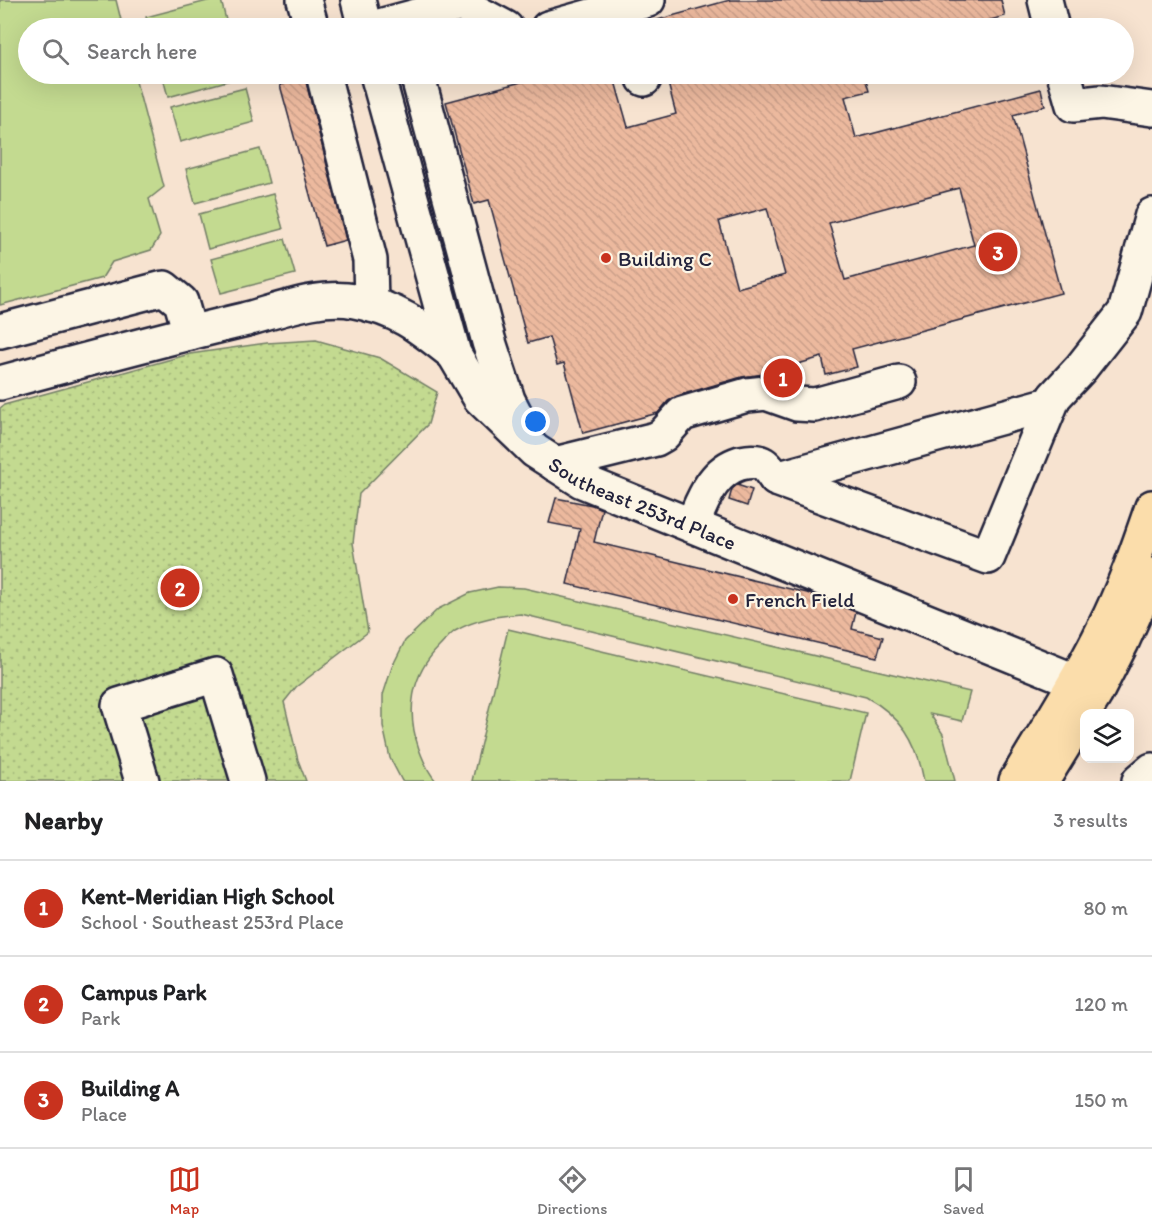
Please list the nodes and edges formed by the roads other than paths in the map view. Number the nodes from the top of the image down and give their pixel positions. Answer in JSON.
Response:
{"nodes":[{"id":1,"x":304,"y":0,"type":"edge"},
{"id":2,"x":358,"y":0,"type":"edge"},
{"id":3,"x":1045,"y":0,"type":"edge"},
{"id":4,"x":634,"y":12,"type":"edge"},
{"id":5,"x":309,"y":18,"type":"edge"},
{"id":6,"x":362,"y":18,"type":"edge"},
{"id":7,"x":409,"y":18,"type":"edge"},
{"id":8,"x":487,"y":18,"type":"edge"},
{"id":9,"x":602,"y":18,"type":"edge"},
{"id":10,"x":1050,"y":18,"type":"edge"},
{"id":11,"x":326,"y":84,"type":"edge"},
{"id":12,"x":384,"y":84,"type":"edge"},
{"id":13,"x":420,"y":84,"type":"edge"},
{"id":14,"x":1067,"y":84,"type":"edge"},
{"id":15,"x":1152,"y":109,"type":"edge"},
{"id":16,"x":1152,"y":215,"type":"edge"},
{"id":17,"x":371,"y":305,"type":"junction"},
{"id":18,"x":0,"y":331,"type":"edge"},
{"id":19,"x":190,"y":333,"type":"junction"},
{"id":20,"x":454,"y":354,"type":"junction"},
{"id":21,"x":899,"y":382,"type":"dead end"},
{"id":22,"x":0,"y":383,"type":"edge"},
{"id":23,"x":1050,"y":404,"type":"junction"},
{"id":24,"x":545,"y":457,"type":"junction"},
{"id":25,"x":776,"y":478,"type":"junction"},
{"id":26,"x":1152,"y":507,"type":"edge"},
{"id":27,"x":692,"y":525,"type":"junction"},
{"id":28,"x":1152,"y":576,"type":"edge"},
{"id":29,"x":1086,"y":687,"type":"junction"},
{"id":30,"x":1152,"y":770,"type":"edge"},
{"id":31,"x":142,"y":781,"type":"edge"},
{"id":32,"x":248,"y":781,"type":"edge"},
{"id":33,"x":1016,"y":781,"type":"edge"},
{"id":34,"x":1042,"y":781,"type":"edge"},
{"id":35,"x":1139,"y":781,"type":"edge"}],
"edges":[{"from":1,"to":5,"type":"street"},
{"from":2,"to":6,"type":"street"},
{"from":3,"to":10,"type":"street"},
{"from":4,"to":9,"type":"street"},
{"from":7,"to":8,"type":"street"},
{"from":11,"to":17,"type":"street"},
{"from":12,"to":20,"type":"street","name":"Southeast 253rd Place"},
{"from":13,"to":24,"type":"street"},
{"from":14,"to":15,"type":"street"},
{"from":16,"to":23,"type":"street"},
{"from":17,"to":19,"type":"street"},
{"from":17,"to":20,"type":"street"},
{"from":18,"to":19,"type":"street"},
{"from":19,"to":22,"type":"street"},
{"from":20,"to":24,"type":"street","name":"Southeast 253rd Place"},
{"from":21,"to":24,"type":"street"},
{"from":23,"to":25,"type":"street"},
{"from":23,"to":25,"type":"street"},
{"from":24,"to":27,"type":"street","name":"Southeast 253rd Place"},
{"from":25,"to":27,"type":"street"},
{"from":26,"to":29,"type":"main road"},
{"from":27,"to":29,"type":"street","name":"Southeast 253rd Place"},
{"from":28,"to":29,"type":"main road"},
{"from":29,"to":33,"type":"main road"},
{"from":29,"to":34,"type":"main road"},
{"from":30,"to":35,"type":"street"},
{"from":31,"to":32,"type":"street"}]}
